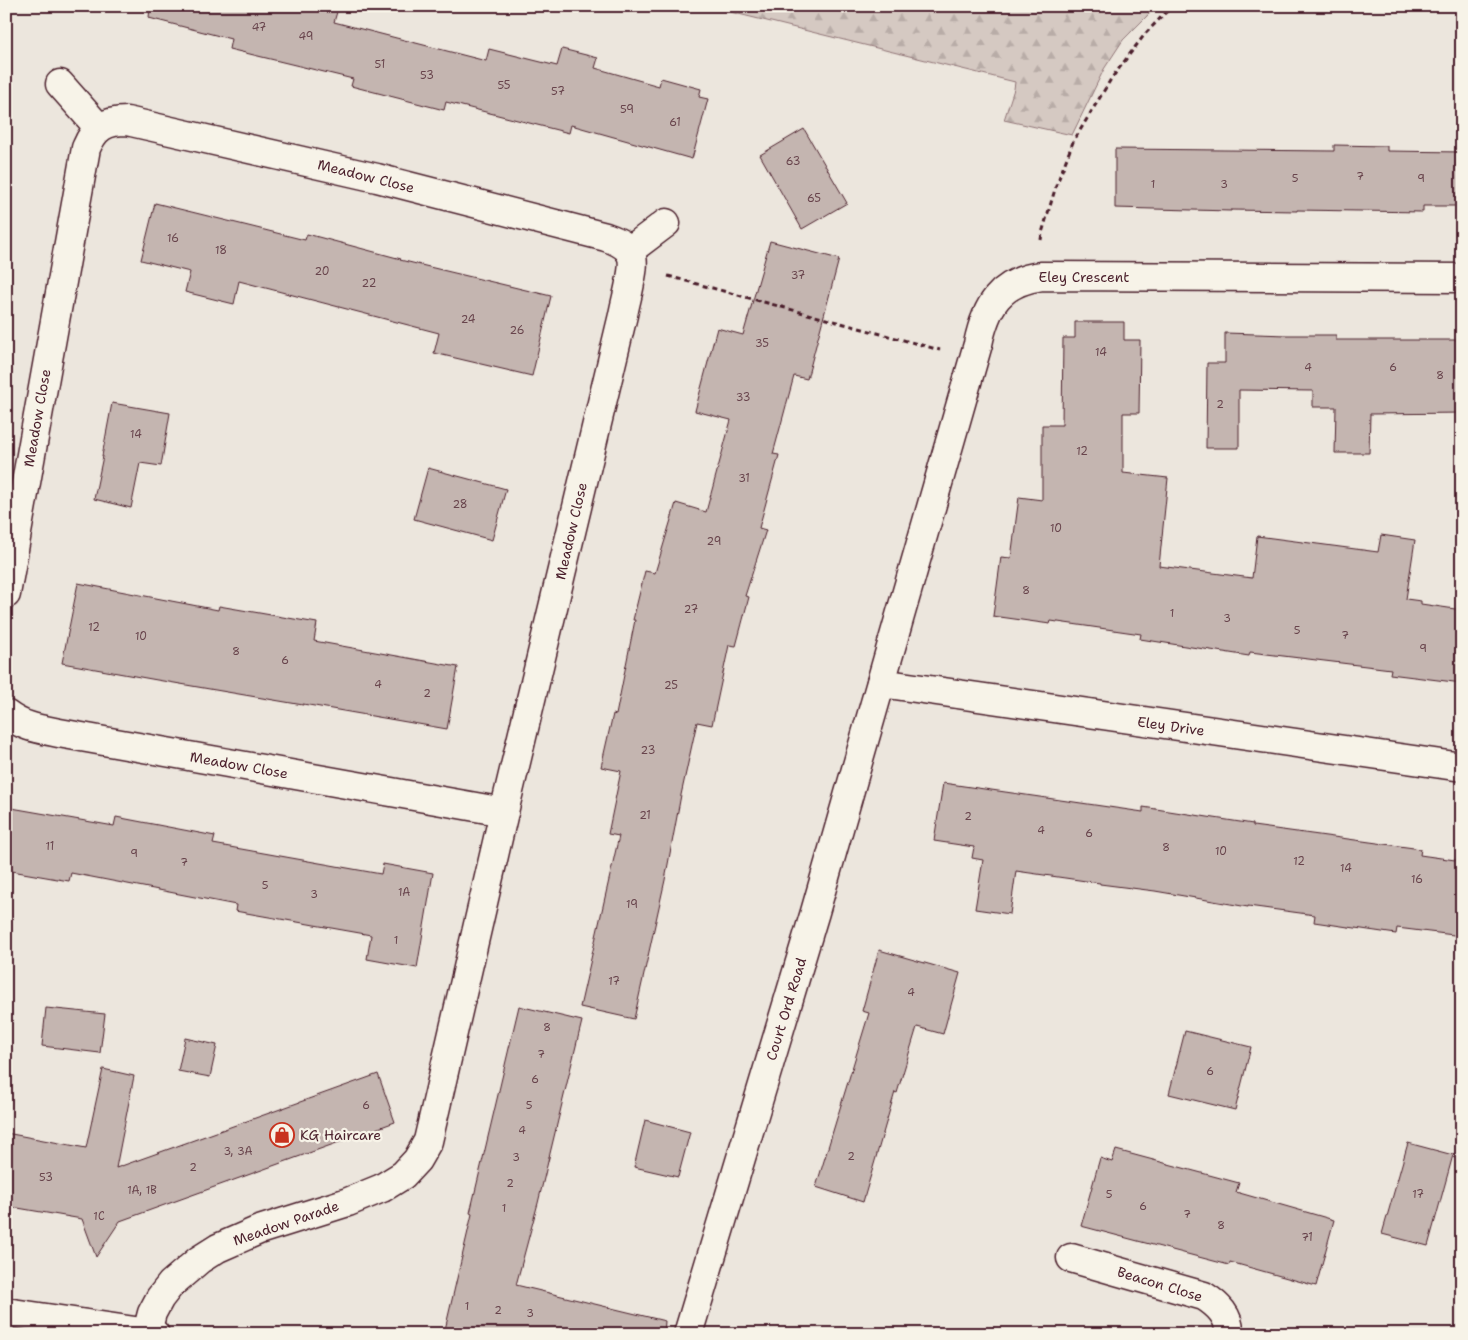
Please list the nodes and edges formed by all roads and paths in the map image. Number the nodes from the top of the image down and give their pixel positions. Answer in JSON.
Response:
{"nodes":[{"id":1,"x":1172,"y":6,"type":"edge"},
{"id":2,"x":60,"y":84,"type":"dead end"},
{"id":3,"x":99,"y":128,"type":"junction"},
{"id":4,"x":666,"y":222,"type":"dead end"},
{"id":5,"x":631,"y":258,"type":"junction"},
{"id":6,"x":1042,"y":276,"type":"junction"},
{"id":7,"x":1462,"y":278,"type":"edge"},
{"id":8,"x":974,"y":358,"type":"junction"},
{"id":9,"x":6,"y":594,"type":"edge"},
{"id":10,"x":881,"y":683,"type":"junction"},
{"id":11,"x":6,"y":714,"type":"edge"},
{"id":12,"x":1462,"y":768,"type":"edge"},
{"id":13,"x":504,"y":812,"type":"junction"},
{"id":14,"x":403,"y":1175,"type":"joint"},
{"id":15,"x":1071,"y":1258,"type":"dead end"},
{"id":16,"x":6,"y":1312,"type":"edge"},
{"id":17,"x":151,"y":1333,"type":"edge"},
{"id":18,"x":688,"y":1334,"type":"edge"},
{"id":19,"x":1229,"y":1334,"type":"edge"}],
"edges":[{"from":1,"to":6,"type":"path"},
{"from":2,"to":3,"type":"street"},
{"from":3,"to":5,"type":"street","name":"Meadow Close"},
{"from":3,"to":9,"type":"street","name":"Meadow Close"},
{"from":4,"to":5,"type":"street"},
{"from":5,"to":8,"type":"path"},
{"from":5,"to":13,"type":"street","name":"Meadow Close"},
{"from":6,"to":7,"type":"street","name":"Eley Crescent"},
{"from":6,"to":8,"type":"street","name":"Eley Crescent"},
{"from":8,"to":10,"type":"street","name":"Eley Crescent"},
{"from":10,"to":12,"type":"street","name":"Eley Drive"},
{"from":10,"to":18,"type":"street","name":"Court Ord Road"},
{"from":11,"to":13,"type":"street","name":"Meadow Close"},
{"from":13,"to":14,"type":"street","name":"Meadow Close"},
{"from":14,"to":17,"type":"street","name":"Meadow Parade"},
{"from":15,"to":19,"type":"street","name":"Beacon Close"},
{"from":16,"to":17,"type":"street"}]}
